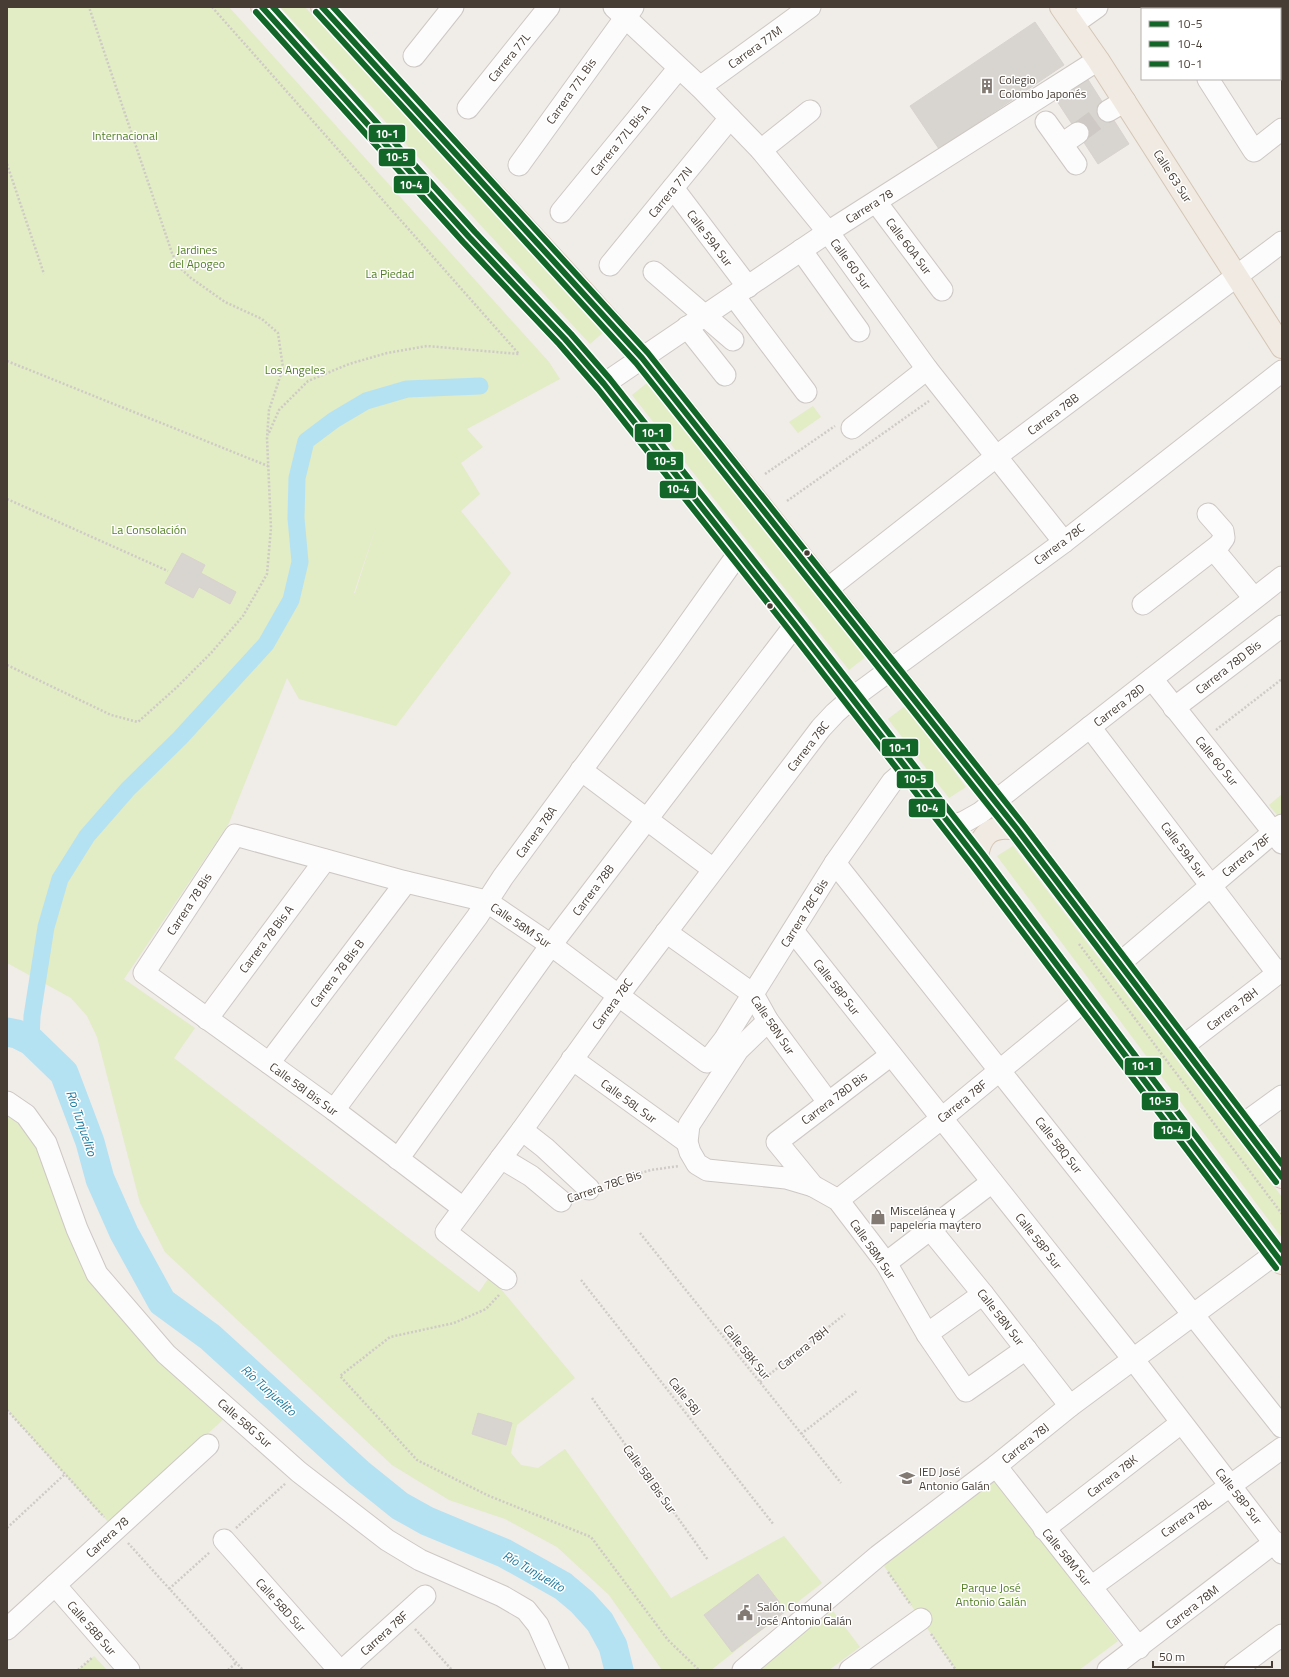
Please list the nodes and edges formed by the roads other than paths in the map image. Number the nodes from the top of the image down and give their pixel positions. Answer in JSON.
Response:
{"nodes":[{"id":1,"x":262,"y":7,"type":"edge"},
{"id":2,"x":322,"y":7,"type":"edge"},
{"id":3,"x":453,"y":7,"type":"edge"},
{"id":4,"x":549,"y":7,"type":"edge"},
{"id":5,"x":810,"y":7,"type":"edge"},
{"id":6,"x":1097,"y":7,"type":"edge"},
{"id":7,"x":624,"y":10,"type":"edge"},
{"id":8,"x":1067,"y":15,"type":"edge"},
{"id":9,"x":414,"y":56,"type":"dead end"},
{"id":10,"x":1098,"y":60,"type":"junction"},
{"id":11,"x":678,"y":69,"type":"junction"},
{"id":12,"x":1209,"y":80,"type":"edge"},
{"id":13,"x":700,"y":87,"type":"junction"},
{"id":14,"x":468,"y":108,"type":"dead end"},
{"id":15,"x":810,"y":111,"type":"dead end"},
{"id":16,"x":730,"y":118,"type":"junction"},
{"id":17,"x":1046,"y":122,"type":"dead end"},
{"id":18,"x":1282,"y":129,"type":"edge"},
{"id":19,"x":761,"y":150,"type":"junction"},
{"id":20,"x":1076,"y":164,"type":"dead end"},
{"id":21,"x":519,"y":165,"type":"dead end"},
{"id":22,"x":673,"y":188,"type":"junction"},
{"id":23,"x":876,"y":202,"type":"junction"},
{"id":24,"x":561,"y":212,"type":"dead end"},
{"id":25,"x":828,"y":232,"type":"junction"},
{"id":26,"x":1282,"y":242,"type":"edge"},
{"id":27,"x":801,"y":250,"type":"junction"},
{"id":28,"x":610,"y":265,"type":"dead end"},
{"id":29,"x":654,"y":272,"type":"dead end"},
{"id":30,"x":1236,"y":275,"type":"junction"},
{"id":31,"x":942,"y":290,"type":"dead end"},
{"id":32,"x":741,"y":291,"type":"junction"},
{"id":33,"x":696,"y":322,"type":"junction"},
{"id":34,"x":859,"y":331,"type":"dead end"},
{"id":35,"x":733,"y":340,"type":"dead end"},
{"id":36,"x":1282,"y":347,"type":"edge"},
{"id":37,"x":642,"y":358,"type":"junction"},
{"id":38,"x":1282,"y":371,"type":"edge"},
{"id":39,"x":923,"y":372,"type":"junction"},
{"id":40,"x":725,"y":375,"type":"dead end"},
{"id":41,"x":604,"y":384,"type":"junction"},
{"id":42,"x":806,"y":392,"type":"dead end"},
{"id":43,"x":852,"y":428,"type":"dead end"},
{"id":44,"x":997,"y":456,"type":"junction"},
{"id":45,"x":1208,"y":514,"type":"dead end"},
{"id":46,"x":1064,"y":542,"type":"junction"},
{"id":47,"x":1214,"y":550,"type":"junction"},
{"id":48,"x":738,"y":554,"type":"junction"},
{"id":49,"x":1282,"y":577,"type":"edge"},
{"id":50,"x":826,"y":590,"type":"junction"},
{"id":51,"x":1254,"y":598,"type":"junction"},
{"id":52,"x":1143,"y":604,"type":"dead end"},
{"id":53,"x":795,"y":625,"type":"junction"},
{"id":54,"x":1282,"y":626,"type":"edge"},
{"id":55,"x":890,"y":670,"type":"junction"},
{"id":56,"x":1152,"y":679,"type":"junction"},
{"id":57,"x":852,"y":698,"type":"junction"},
{"id":58,"x":1174,"y":708,"type":"junction"},
{"id":59,"x":1090,"y":727,"type":"junction"},
{"id":60,"x":907,"y":769,"type":"junction"},
{"id":61,"x":580,"y":770,"type":"junction"},
{"id":62,"x":995,"y":802,"type":"junction"},
{"id":63,"x":646,"y":820,"type":"junction"},
{"id":64,"x":951,"y":826,"type":"junction"},
{"id":65,"x":1017,"y":829,"type":"junction"},
{"id":66,"x":1279,"y":834,"type":"edge"},
{"id":67,"x":235,"y":835,"type":"joint"},
{"id":68,"x":977,"y":859,"type":"junction"},
{"id":69,"x":326,"y":860,"type":"junction"},
{"id":70,"x":835,"y":863,"type":"junction"},
{"id":71,"x":713,"y":869,"type":"junction"},
{"id":72,"x":406,"y":882,"type":"junction"},
{"id":73,"x":1211,"y":886,"type":"junction"},
{"id":74,"x":486,"y":901,"type":"junction"},
{"id":75,"x":793,"y":931,"type":"junction"},
{"id":76,"x":666,"y":932,"type":"junction"},
{"id":77,"x":551,"y":945,"type":"junction"},
{"id":78,"x":1119,"y":964,"type":"junction"},
{"id":79,"x":1280,"y":972,"type":"edge"},
{"id":80,"x":144,"y":973,"type":"joint"},
{"id":81,"x":753,"y":994,"type":"junction"},
{"id":82,"x":618,"y":996,"type":"junction"},
{"id":83,"x":1084,"y":1001,"type":"junction"},
{"id":84,"x":207,"y":1019,"type":"junction"},
{"id":85,"x":768,"y":1020,"type":"junction"},
{"id":86,"x":731,"y":1045,"type":"junction"},
{"id":87,"x":1182,"y":1047,"type":"junction"},
{"id":88,"x":891,"y":1055,"type":"junction"},
{"id":89,"x":572,"y":1059,"type":"junction"},
{"id":90,"x":707,"y":1062,"type":"joint"},
{"id":91,"x":269,"y":1063,"type":"junction"},
{"id":92,"x":1000,"y":1070,"type":"junction"},
{"id":93,"x":1282,"y":1096,"type":"edge"},
{"id":94,"x":7,"y":1102,"type":"edge"},
{"id":95,"x":828,"y":1102,"type":"junction"},
{"id":96,"x":334,"y":1110,"type":"junction"},
{"id":97,"x":942,"y":1118,"type":"junction"},
{"id":98,"x":1242,"y":1125,"type":"junction"},
{"id":99,"x":522,"y":1130,"type":"junction"},
{"id":100,"x":687,"y":1142,"type":"junction"},
{"id":101,"x":777,"y":1142,"type":"joint"},
{"id":102,"x":501,"y":1158,"type":"junction"},
{"id":103,"x":398,"y":1159,"type":"junction"},
{"id":104,"x":1282,"y":1178,"type":"edge"},
{"id":105,"x":992,"y":1182,"type":"junction"},
{"id":106,"x":812,"y":1186,"type":"junction"},
{"id":107,"x":589,"y":1189,"type":"road end"},
{"id":108,"x":838,"y":1200,"type":"junction"},
{"id":109,"x":561,"y":1201,"type":"dead end"},
{"id":110,"x":463,"y":1208,"type":"junction"},
{"id":111,"x":930,"y":1229,"type":"junction"},
{"id":112,"x":1278,"y":1258,"type":"edge"},
{"id":113,"x":886,"y":1263,"type":"junction"},
{"id":114,"x":506,"y":1279,"type":"road end"},
{"id":115,"x":983,"y":1294,"type":"junction"},
{"id":116,"x":1193,"y":1314,"type":"junction"},
{"id":117,"x":927,"y":1334,"type":"junction"},
{"id":118,"x":1026,"y":1349,"type":"junction"},
{"id":119,"x":1133,"y":1359,"type":"junction"},
{"id":120,"x":1070,"y":1406,"type":"junction"},
{"id":121,"x":1181,"y":1423,"type":"junction"},
{"id":122,"x":1282,"y":1427,"type":"edge"},
{"id":123,"x":208,"y":1445,"type":"dead end"},
{"id":124,"x":1282,"y":1448,"type":"edge"},
{"id":125,"x":996,"y":1466,"type":"junction"},
{"id":126,"x":1230,"y":1484,"type":"junction"},
{"id":127,"x":1044,"y":1529,"type":"junction"},
{"id":128,"x":224,"y":1540,"type":"dead end"},
{"id":129,"x":1279,"y":1548,"type":"edge"},
{"id":130,"x":55,"y":1585,"type":"junction"},
{"id":131,"x":1091,"y":1587,"type":"junction"},
{"id":132,"x":425,"y":1596,"type":"dead end"},
{"id":133,"x":921,"y":1619,"type":"dead end"},
{"id":134,"x":7,"y":1629,"type":"edge"},
{"id":135,"x":1282,"y":1635,"type":"edge"},
{"id":136,"x":1139,"y":1648,"type":"junction"},
{"id":137,"x":1240,"y":1669,"type":"edge"},
{"id":138,"x":130,"y":1670,"type":"edge"},
{"id":139,"x":339,"y":1670,"type":"edge"},
{"id":140,"x":343,"y":1670,"type":"edge"},
{"id":141,"x":558,"y":1670,"type":"edge"},
{"id":142,"x":743,"y":1670,"type":"edge"},
{"id":143,"x":850,"y":1670,"type":"edge"},
{"id":144,"x":1108,"y":1670,"type":"edge"}],
"edges":[{"from":1,"to":41,"type":"main road"},
{"from":2,"to":37,"type":"main road"},
{"from":3,"to":9,"type":"street"},
{"from":4,"to":14,"type":"street","name":"Carrera 77L"},
{"from":5,"to":13,"type":"street","name":"Carrera 77M"},
{"from":6,"to":8,"type":"street"},
{"from":7,"to":11,"type":"street","name":"Calle 60 Sur"},
{"from":7,"to":21,"type":"street","name":"Carrera 77L Bis"},
{"from":8,"to":10,"type":"main road","name":"Calle 63 Sur"},
{"from":10,"to":23,"type":"street","name":"Carrera 78"},
{"from":10,"to":30,"type":"main road","name":"Calle 63 Sur"},
{"from":11,"to":13,"type":"street","name":"Calle 60 Sur"},
{"from":11,"to":24,"type":"street","name":"Carrera 77L Bis A"},
{"from":12,"to":18,"type":"street"},
{"from":13,"to":16,"type":"street","name":"Calle 60 Sur"},
{"from":15,"to":19,"type":"street"},
{"from":16,"to":19,"type":"street","name":"Calle 60 Sur"},
{"from":16,"to":22,"type":"street","name":"Carrera 77N"},
{"from":17,"to":20,"type":"street"},
{"from":19,"to":25,"type":"street","name":"Calle 60 Sur"},
{"from":22,"to":28,"type":"street","name":"Carrera 77N"},
{"from":22,"to":32,"type":"street","name":"Calle 59A Sur"},
{"from":23,"to":25,"type":"street","name":"Carrera 78"},
{"from":23,"to":31,"type":"street","name":"Calle 60A Sur"},
{"from":25,"to":27,"type":"street","name":"Carrera 78"},
{"from":25,"to":39,"type":"street","name":"Calle 60 Sur"},
{"from":26,"to":30,"type":"street","name":"Carrera 78B"},
{"from":27,"to":32,"type":"street","name":"Carrera 78"},
{"from":27,"to":34,"type":"street"},
{"from":29,"to":33,"type":"street"},
{"from":30,"to":36,"type":"main road","name":"Calle 63 Sur"},
{"from":30,"to":44,"type":"street","name":"Carrera 78B"},
{"from":32,"to":33,"type":"street","name":"Carrera 78"},
{"from":32,"to":42,"type":"street","name":"Calle 59A Sur"},
{"from":33,"to":35,"type":"street"},
{"from":33,"to":37,"type":"street","name":"Carrera 78"},
{"from":33,"to":40,"type":"street"},
{"from":37,"to":41,"type":"street","name":"Carrera 78"},
{"from":37,"to":50,"type":"main road"},
{"from":38,"to":46,"type":"street","name":"Carrera 78C"},
{"from":39,"to":43,"type":"street"},
{"from":39,"to":44,"type":"street","name":"Calle 60 Sur"},
{"from":41,"to":48,"type":"main road"},
{"from":44,"to":46,"type":"street","name":"Calle 60 Sur"},
{"from":44,"to":50,"type":"street","name":"Carrera 78B"},
{"from":45,"to":47,"type":"street"},
{"from":46,"to":55,"type":"street","name":"Carrera 78C"},
{"from":47,"to":51,"type":"street"},
{"from":47,"to":52,"type":"street"},
{"from":48,"to":53,"type":"main road"},
{"from":48,"to":61,"type":"street","name":"Carrera 78A"},
{"from":49,"to":51,"type":"street","name":"Carrera 78D"},
{"from":50,"to":55,"type":"main road"},
{"from":51,"to":56,"type":"street","name":"Carrera 78D"},
{"from":53,"to":57,"type":"main road"},
{"from":53,"to":63,"type":"street","name":"Carrera 78B"},
{"from":54,"to":58,"type":"street","name":"Carrera 78D Bis"},
{"from":55,"to":57,"type":"street","name":"Carrera 78C"},
{"from":55,"to":62,"type":"main road"},
{"from":56,"to":58,"type":"street","name":"Calle 60 Sur"},
{"from":56,"to":59,"type":"street","name":"Carrera 78D"},
{"from":57,"to":60,"type":"main road"},
{"from":57,"to":71,"type":"street","name":"Carrera 78C"},
{"from":58,"to":66,"type":"street","name":"Calle 60 Sur"},
{"from":59,"to":62,"type":"street","name":"Carrera 78D"},
{"from":59,"to":73,"type":"street","name":"Calle 59A Sur"},
{"from":60,"to":64,"type":"main road"},
{"from":60,"to":70,"type":"street","name":"Carrera 78C Bis"},
{"from":61,"to":63,"type":"street"},
{"from":61,"to":74,"type":"street","name":"Carrera 78A"},
{"from":62,"to":64,"type":"street","name":"Carrera 78D"},
{"from":62,"to":65,"type":"main road"},
{"from":63,"to":71,"type":"street"},
{"from":63,"to":77,"type":"street","name":"Carrera 78B"},
{"from":64,"to":68,"type":"main road"},
{"from":65,"to":68,"type":"main road"},
{"from":65,"to":78,"type":"main road"},
{"from":66,"to":73,"type":"street","name":"Carrera 78F"},
{"from":67,"to":69,"type":"street","name":"Calle 58M Sur"},
{"from":67,"to":80,"type":"street","name":"Carrera 78 Bis"},
{"from":68,"to":83,"type":"main road"},
{"from":69,"to":72,"type":"street","name":"Calle 58M Sur"},
{"from":69,"to":84,"type":"street","name":"Carrera 78 Bis A"},
{"from":70,"to":75,"type":"street","name":"Carrera 78C Bis"},
{"from":70,"to":92,"type":"street","name":"Calle 58Q Sur"},
{"from":71,"to":76,"type":"street","name":"Carrera 78C"},
{"from":72,"to":74,"type":"street","name":"Calle 58M Sur"},
{"from":72,"to":91,"type":"street","name":"Carrera 78 Bis B"},
{"from":73,"to":78,"type":"street","name":"Carrera 78F"},
{"from":73,"to":79,"type":"street","name":"Calle 59A Sur"},
{"from":74,"to":77,"type":"street","name":"Calle 58M Sur"},
{"from":74,"to":96,"type":"street","name":"Carrera 78A"},
{"from":75,"to":81,"type":"street","name":"Carrera 78C Bis"},
{"from":75,"to":88,"type":"street","name":"Calle 58P Sur"},
{"from":76,"to":81,"type":"street","name":"Calle 58N Sur"},
{"from":76,"to":82,"type":"street","name":"Carrera 78C"},
{"from":77,"to":82,"type":"street","name":"Calle 58M Sur"},
{"from":77,"to":103,"type":"street","name":"Carrera 78B"},
{"from":78,"to":87,"type":"main road"},
{"from":79,"to":87,"type":"street","name":"Carrera 78H"},
{"from":80,"to":84,"type":"street","name":"Calle 58I Bis Sur"},
{"from":81,"to":85,"type":"street","name":"Calle 58N Sur"},
{"from":81,"to":86,"type":"street","name":"Carrera 78C Bis"},
{"from":82,"to":89,"type":"street","name":"Carrera 78C"},
{"from":82,"to":90,"type":"street","name":"Calle 58M Sur"},
{"from":83,"to":92,"type":"street","name":"Carrera 78F"},
{"from":83,"to":112,"type":"main road"},
{"from":84,"to":91,"type":"street","name":"Calle 58I Bis Sur"},
{"from":85,"to":86,"type":"street"},
{"from":85,"to":95,"type":"street","name":"Calle 58N Sur"},
{"from":86,"to":90,"type":"street","name":"Carrera 78C Bis"},
{"from":86,"to":100,"type":"street"},
{"from":87,"to":98,"type":"main road"},
{"from":88,"to":95,"type":"street","name":"Carrera 78D Bis"},
{"from":88,"to":97,"type":"street","name":"Calle 58P Sur"},
{"from":89,"to":99,"type":"street","name":"Carrera 78C"},
{"from":89,"to":100,"type":"street","name":"Calle 58L Sur"},
{"from":91,"to":96,"type":"street","name":"Calle 58I Bis Sur"},
{"from":92,"to":97,"type":"street","name":"Carrera 78F"},
{"from":92,"to":116,"type":"street","name":"Calle 58Q Sur"},
{"from":93,"to":98,"type":"street"},
{"from":94,"to":141,"type":"street","name":"Calle 58G Sur"},
{"from":95,"to":101,"type":"street","name":"Carrera 78D Bis"},
{"from":96,"to":103,"type":"street","name":"Calle 58I Bis Sur"},
{"from":97,"to":105,"type":"street","name":"Calle 58P Sur"},
{"from":97,"to":108,"type":"street","name":"Carrera 78F"},
{"from":98,"to":104,"type":"main road"},
{"from":99,"to":102,"type":"street","name":"Carrera 78C"},
{"from":99,"to":107,"type":"street"},
{"from":100,"to":106,"type":"street"},
{"from":101,"to":106,"type":"street","name":"Calle 58M Sur"},
{"from":102,"to":109,"type":"street"},
{"from":102,"to":110,"type":"street","name":"Carrera 78C"},
{"from":103,"to":110,"type":"street","name":"Calle 58I Bis Sur"},
{"from":105,"to":111,"type":"street"},
{"from":105,"to":119,"type":"street","name":"Calle 58P Sur"},
{"from":106,"to":108,"type":"street","name":"Calle 58M Sur"},
{"from":108,"to":113,"type":"street","name":"Calle 58M Sur"},
{"from":110,"to":114,"type":"street","name":"Carrera 78C"},
{"from":111,"to":113,"type":"street"},
{"from":111,"to":115,"type":"street","name":"Calle 58N Sur"},
{"from":112,"to":116,"type":"street","name":"Carrera 78J"},
{"from":113,"to":117,"type":"street","name":"Calle 58M Sur"},
{"from":115,"to":117,"type":"street"},
{"from":115,"to":118,"type":"street","name":"Calle 58N Sur"},
{"from":116,"to":119,"type":"street","name":"Carrera 78J"},
{"from":116,"to":122,"type":"street","name":"Calle 58Q Sur"},
{"from":117,"to":118,"type":"street","name":"Calle 58M Sur"},
{"from":118,"to":120,"type":"street","name":"Calle 58N Sur"},
{"from":119,"to":120,"type":"street","name":"Carrera 78J"},
{"from":119,"to":121,"type":"street","name":"Calle 58P Sur"},
{"from":120,"to":125,"type":"street","name":"Carrera 78J"},
{"from":121,"to":126,"type":"street","name":"Calle 58P Sur"},
{"from":121,"to":127,"type":"street","name":"Carrera 78K"},
{"from":123,"to":130,"type":"street","name":"Carrera 78"},
{"from":124,"to":126,"type":"street","name":"Carrera 78L"},
{"from":125,"to":127,"type":"street","name":"Calle 58M Sur"},
{"from":125,"to":142,"type":"street","name":"Carrera 78J"},
{"from":126,"to":129,"type":"street","name":"Calle 58P Sur"},
{"from":126,"to":131,"type":"street","name":"Carrera 78L"},
{"from":127,"to":131,"type":"street","name":"Calle 58M Sur"},
{"from":128,"to":139,"type":"street","name":"Calle 58D Sur"},
{"from":129,"to":136,"type":"street","name":"Carrera 78M"},
{"from":130,"to":134,"type":"street","name":"Carrera 78"},
{"from":130,"to":138,"type":"street","name":"Calle 58B Sur"},
{"from":131,"to":136,"type":"street","name":"Calle 58M Sur"},
{"from":132,"to":140,"type":"street","name":"Carrera 78F"},
{"from":133,"to":143,"type":"street"},
{"from":135,"to":137,"type":"street"},
{"from":136,"to":144,"type":"street","name":"Carrera 78M"}]}
